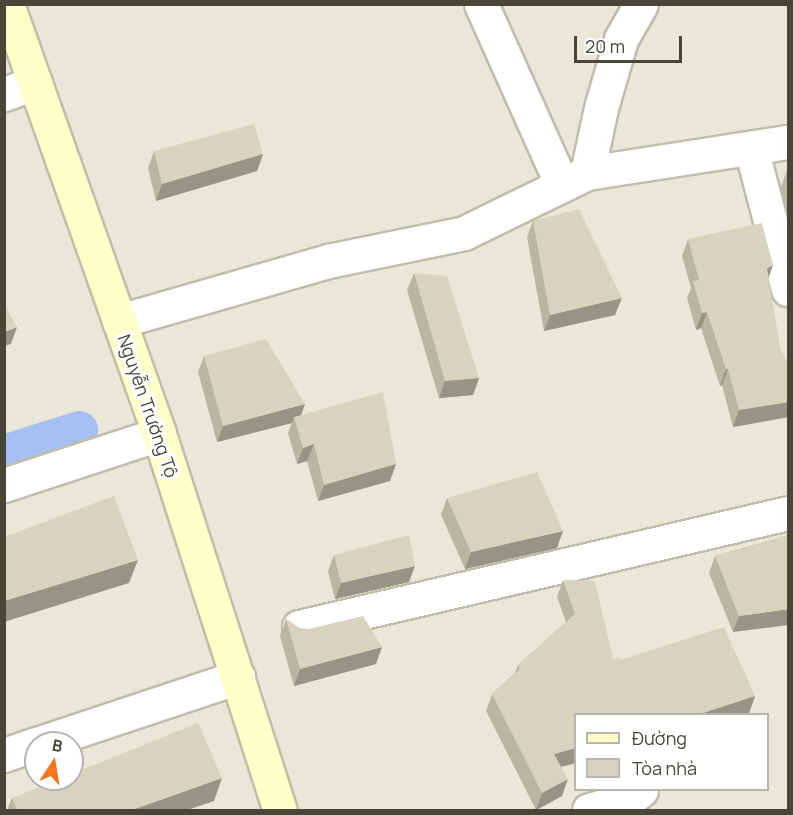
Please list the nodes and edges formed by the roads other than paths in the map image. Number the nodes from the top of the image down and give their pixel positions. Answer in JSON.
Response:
{"nodes":[{"id":1,"x":7,"y":4,"type":"edge"},
{"id":2,"x":481,"y":4,"type":"edge"},
{"id":3,"x":641,"y":4,"type":"edge"},
{"id":4,"x":35,"y":83,"type":"junction"},
{"id":5,"x":4,"y":94,"type":"edge"},
{"id":6,"x":789,"y":142,"type":"edge"},
{"id":7,"x":751,"y":148,"type":"junction"},
{"id":8,"x":574,"y":179,"type":"junction"},
{"id":9,"x":789,"y":289,"type":"edge"},
{"id":10,"x":119,"y":321,"type":"junction"},
{"id":11,"x":159,"y":434,"type":"junction"},
{"id":12,"x":4,"y":485,"type":"edge"},
{"id":13,"x":789,"y":513,"type":"edge"},
{"id":14,"x":299,"y":627,"type":"edge"},
{"id":15,"x":238,"y":677,"type":"junction"},
{"id":16,"x":77,"y":731,"type":"edge"},
{"id":17,"x":24,"y":749,"type":"edge"},
{"id":18,"x":4,"y":755,"type":"edge"},
{"id":19,"x":639,"y":791,"type":"edge"},
{"id":20,"x":280,"y":810,"type":"edge"},
{"id":21,"x":589,"y":810,"type":"edge"}],
"edges":[{"from":1,"to":4,"type":"main road","name":"Nguyễn Trường Tộ"},
{"from":2,"to":8,"type":"street"},
{"from":3,"to":8,"type":"street"},
{"from":4,"to":5,"type":"street"},
{"from":4,"to":10,"type":"main road","name":"Nguyễn Trường Tộ"},
{"from":6,"to":7,"type":"street"},
{"from":7,"to":8,"type":"street"},
{"from":7,"to":9,"type":"street"},
{"from":8,"to":10,"type":"street"},
{"from":10,"to":11,"type":"main road","name":"Nguyễn Trường Tộ"},
{"from":11,"to":12,"type":"street"},
{"from":11,"to":15,"type":"main road","name":"Nguyễn Trường Tộ"},
{"from":13,"to":14,"type":"street"},
{"from":15,"to":16,"type":"street"},
{"from":15,"to":20,"type":"main road","name":"Nguyễn Trường Tộ"},
{"from":17,"to":18,"type":"street"},
{"from":19,"to":21,"type":"street"}]}
